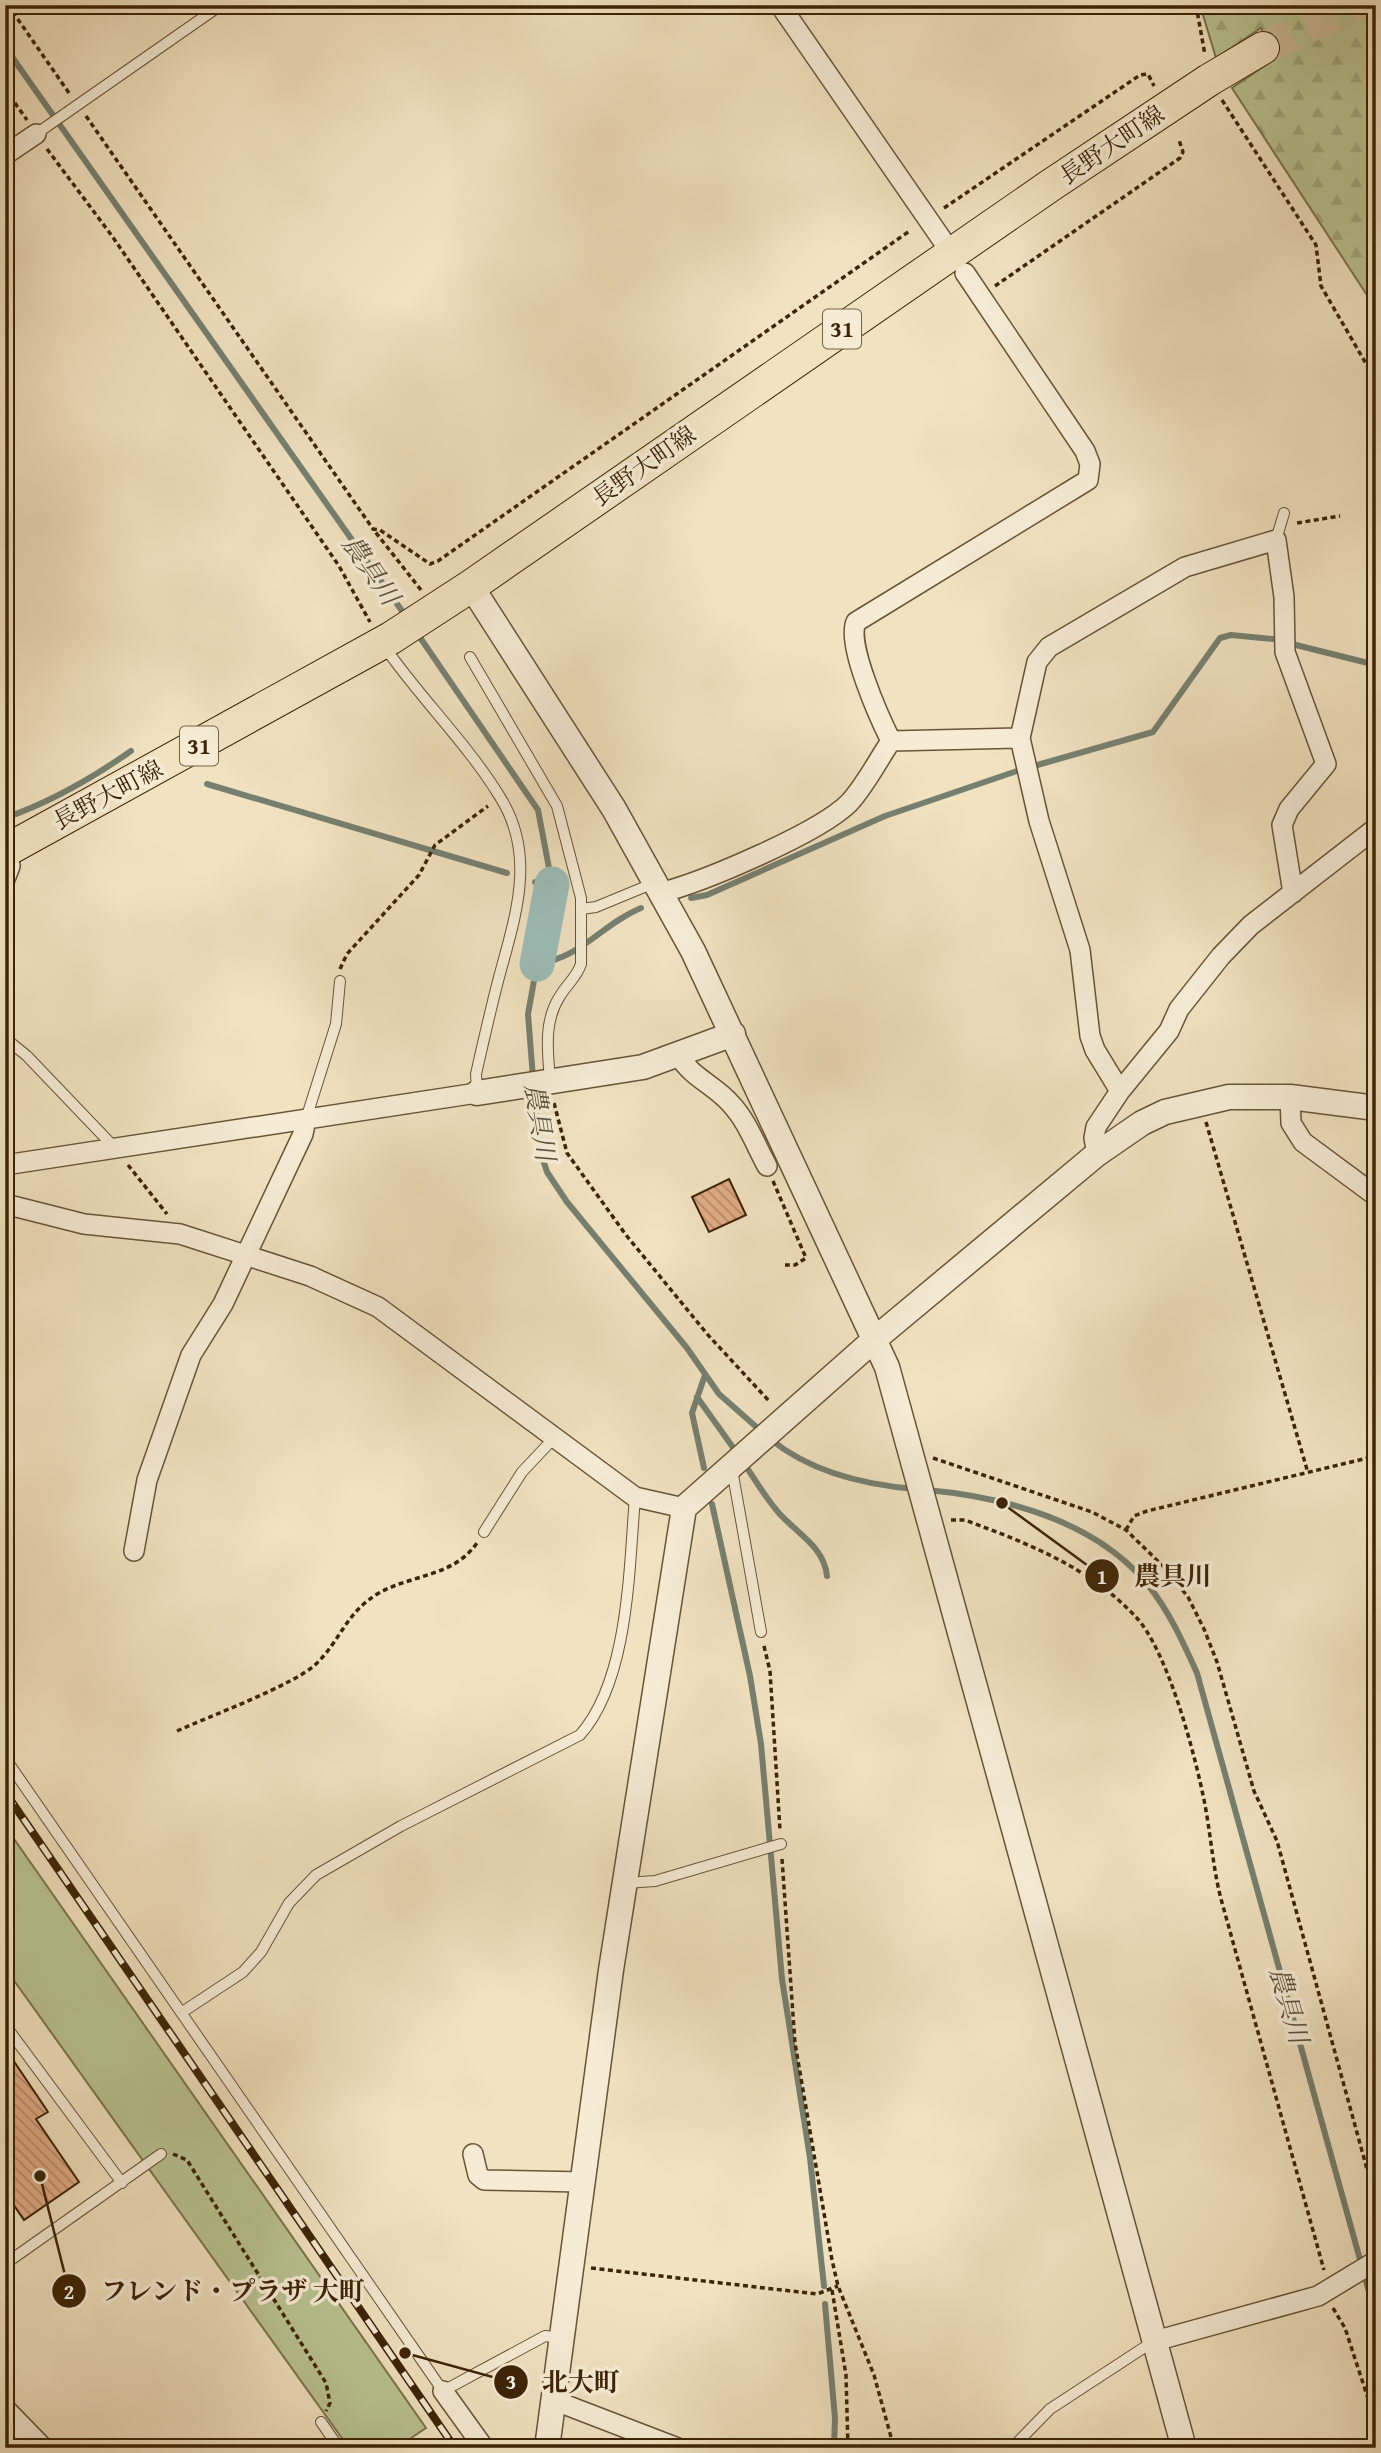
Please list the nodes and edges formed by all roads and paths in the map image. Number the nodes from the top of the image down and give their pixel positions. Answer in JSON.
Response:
{"nodes":[{"id":1,"x":8,"y":5,"type":"edge"},
{"id":2,"x":221,"y":5,"type":"edge"},
{"id":3,"x":780,"y":5,"type":"edge"},
{"id":4,"x":1196,"y":5,"type":"edge"},
{"id":5,"x":1263,"y":48,"type":"tunnel mouth"},
{"id":6,"x":1209,"y":80,"type":"junction"},
{"id":7,"x":1154,"y":88,"type":"dead end"},
{"id":8,"x":5,"y":89,"type":"edge"},
{"id":9,"x":78,"y":105,"type":"junction"},
{"id":10,"x":41,"y":131,"type":"junction"},
{"id":11,"x":1179,"y":139,"type":"dead end"},
{"id":12,"x":5,"y":155,"type":"edge"},
{"id":13,"x":928,"y":219,"type":"junction"},
{"id":14,"x":943,"y":241,"type":"dead end"},
{"id":15,"x":965,"y":273,"type":"dead end"},
{"id":16,"x":981,"y":295,"type":"junction"},
{"id":17,"x":1376,"y":381,"type":"edge"},
{"id":18,"x":1284,"y":513,"type":"dead end"},
{"id":19,"x":1340,"y":516,"type":"dead end"},
{"id":20,"x":373,"y":529,"type":"junction"},
{"id":21,"x":1279,"y":533,"type":"junction"},
{"id":22,"x":471,"y":586,"type":"junction"},
{"id":23,"x":430,"y":613,"type":"junction"},
{"id":24,"x":386,"y":640,"type":"junction"},
{"id":25,"x":470,"y":657,"type":"dead end"},
{"id":26,"x":1020,"y":738,"type":"junction"},
{"id":27,"x":891,"y":741,"type":"junction"},
{"id":28,"x":501,"y":797,"type":"junction"},
{"id":29,"x":1376,"y":828,"type":"edge"},
{"id":30,"x":6,"y":857,"type":"edge"},
{"id":31,"x":657,"y":888,"type":"junction"},
{"id":32,"x":1293,"y":893,"type":"junction"},
{"id":33,"x":581,"y":909,"type":"junction"},
{"id":34,"x":340,"y":981,"type":"joint"},
{"id":35,"x":733,"y":1034,"type":"junction"},
{"id":36,"x":5,"y":1038,"type":"edge"},
{"id":37,"x":679,"y":1056,"type":"junction"},
{"id":38,"x":545,"y":1083,"type":"junction"},
{"id":39,"x":1120,"y":1091,"type":"junction"},
{"id":40,"x":483,"y":1092,"type":"junction"},
{"id":41,"x":1290,"y":1097,"type":"junction"},
{"id":42,"x":1201,"y":1103,"type":"junction"},
{"id":43,"x":1376,"y":1108,"type":"edge"},
{"id":44,"x":306,"y":1119,"type":"junction"},
{"id":45,"x":114,"y":1147,"type":"junction"},
{"id":46,"x":1097,"y":1154,"type":"junction"},
{"id":47,"x":5,"y":1164,"type":"edge"},
{"id":48,"x":767,"y":1166,"type":"joint"},
{"id":49,"x":1376,"y":1196,"type":"edge"},
{"id":50,"x":5,"y":1204,"type":"edge"},
{"id":51,"x":180,"y":1234,"type":"junction"},
{"id":52,"x":245,"y":1254,"type":"junction"},
{"id":53,"x":785,"y":1265,"type":"dead end"},
{"id":54,"x":875,"y":1339,"type":"junction"},
{"id":55,"x":780,"y":1420,"type":"junction"},
{"id":56,"x":554,"y":1438,"type":"junction"},
{"id":57,"x":1376,"y":1456,"type":"edge"},
{"id":58,"x":915,"y":1463,"type":"junction"},
{"id":59,"x":731,"y":1464,"type":"junction"},
{"id":60,"x":1308,"y":1473,"type":"junction"},
{"id":61,"x":635,"y":1497,"type":"junction"},
{"id":62,"x":684,"y":1508,"type":"junction"},
{"id":63,"x":930,"y":1515,"type":"junction"},
{"id":64,"x":1126,"y":1530,"type":"junction"},
{"id":65,"x":484,"y":1532,"type":"joint"},
{"id":66,"x":134,"y":1551,"type":"dead end"},
{"id":67,"x":761,"y":1632,"type":"joint"},
{"id":68,"x":177,"y":1731,"type":"dead end"},
{"id":69,"x":5,"y":1758,"type":"edge"},
{"id":70,"x":780,"y":1844,"type":"junction"},
{"id":71,"x":625,"y":1883,"type":"junction"},
{"id":72,"x":184,"y":2011,"type":"junction"},
{"id":73,"x":5,"y":2025,"type":"edge"},
{"id":74,"x":161,"y":2154,"type":"joint"},
{"id":75,"x":473,"y":2154,"type":"dead end"},
{"id":76,"x":583,"y":2182,"type":"junction"},
{"id":77,"x":122,"y":2183,"type":"junction"},
{"id":78,"x":1376,"y":2202,"type":"edge"},
{"id":79,"x":1376,"y":2262,"type":"edge"},
{"id":80,"x":5,"y":2264,"type":"edge"},
{"id":81,"x":572,"y":2266,"type":"junction"},
{"id":82,"x":838,"y":2286,"type":"junction"},
{"id":83,"x":832,"y":2290,"type":"junction"},
{"id":84,"x":1330,"y":2290,"type":"junction"},
{"id":85,"x":562,"y":2338,"type":"junction"},
{"id":86,"x":1155,"y":2341,"type":"junction"},
{"id":87,"x":443,"y":2390,"type":"junction"},
{"id":88,"x":553,"y":2400,"type":"junction"},
{"id":89,"x":5,"y":2412,"type":"edge"},
{"id":90,"x":321,"y":2422,"type":"joint"},
{"id":91,"x":1376,"y":2423,"type":"edge"},
{"id":92,"x":40,"y":2448,"type":"edge"},
{"id":93,"x":339,"y":2448,"type":"edge"},
{"id":94,"x":484,"y":2448,"type":"edge"},
{"id":95,"x":547,"y":2448,"type":"edge"},
{"id":96,"x":678,"y":2448,"type":"edge"},
{"id":97,"x":848,"y":2448,"type":"edge"},
{"id":98,"x":894,"y":2448,"type":"edge"},
{"id":99,"x":1012,"y":2448,"type":"edge"},
{"id":100,"x":1184,"y":2448,"type":"edge"}],
"edges":[{"from":1,"to":9,"type":"path"},
{"from":2,"to":9,"type":"lane"},
{"from":3,"to":13,"type":"street"},
{"from":4,"to":6,"type":"path"},
{"from":5,"to":6,"type":"main road","name":"長野大町線","number":"31"},
{"from":6,"to":17,"type":"path"},
{"from":6,"to":22,"type":"main road","name":"長野大町線","number":"31"},
{"from":7,"to":13,"type":"path"},
{"from":8,"to":10,"type":"path"},
{"from":9,"to":10,"type":"lane"},
{"from":9,"to":20,"type":"path"},
{"from":10,"to":12,"type":"street"},
{"from":10,"to":24,"type":"path"},
{"from":11,"to":16,"type":"path"},
{"from":13,"to":14,"type":"street"},
{"from":13,"to":20,"type":"path"},
{"from":15,"to":16,"type":"street"},
{"from":16,"to":27,"type":"street"},
{"from":18,"to":21,"type":"lane"},
{"from":19,"to":21,"type":"path"},
{"from":20,"to":23,"type":"path"},
{"from":21,"to":26,"type":"street"},
{"from":21,"to":32,"type":"street"},
{"from":22,"to":23,"type":"main road","name":"長野大町線","number":"31"},
{"from":22,"to":31,"type":"street"},
{"from":23,"to":24,"type":"main road","name":"長野大町線","number":"31"},
{"from":24,"to":28,"type":"lane"},
{"from":24,"to":30,"type":"main road","name":"長野大町線","number":"31"},
{"from":25,"to":33,"type":"lane"},
{"from":26,"to":27,"type":"street"},
{"from":26,"to":39,"type":"street"},
{"from":27,"to":31,"type":"street"},
{"from":28,"to":34,"type":"path"},
{"from":28,"to":40,"type":"lane"},
{"from":29,"to":32,"type":"street"},
{"from":31,"to":33,"type":"lane"},
{"from":31,"to":35,"type":"street"},
{"from":32,"to":39,"type":"street"},
{"from":33,"to":38,"type":"lane"},
{"from":34,"to":44,"type":"lane"},
{"from":35,"to":37,"type":"street"},
{"from":35,"to":54,"type":"street"},
{"from":36,"to":45,"type":"lane"},
{"from":37,"to":38,"type":"street"},
{"from":37,"to":48,"type":"street"},
{"from":38,"to":40,"type":"street"},
{"from":38,"to":55,"type":"path"},
{"from":39,"to":46,"type":"street"},
{"from":40,"to":44,"type":"street"},
{"from":41,"to":42,"type":"street"},
{"from":41,"to":43,"type":"street"},
{"from":41,"to":49,"type":"street"},
{"from":42,"to":46,"type":"street"},
{"from":42,"to":60,"type":"path"},
{"from":44,"to":45,"type":"street"},
{"from":44,"to":52,"type":"street"},
{"from":45,"to":47,"type":"street"},
{"from":45,"to":51,"type":"path"},
{"from":46,"to":54,"type":"street"},
{"from":48,"to":53,"type":"path"},
{"from":50,"to":51,"type":"street"},
{"from":51,"to":52,"type":"street"},
{"from":52,"to":56,"type":"street"},
{"from":52,"to":66,"type":"street"},
{"from":54,"to":55,"type":"street"},
{"from":54,"to":58,"type":"street"},
{"from":55,"to":59,"type":"street"},
{"from":56,"to":61,"type":"street"},
{"from":56,"to":65,"type":"lane"},
{"from":57,"to":60,"type":"path"},
{"from":58,"to":63,"type":"street"},
{"from":58,"to":64,"type":"path"},
{"from":59,"to":62,"type":"street"},
{"from":59,"to":67,"type":"lane"},
{"from":60,"to":64,"type":"path"},
{"from":61,"to":62,"type":"street"},
{"from":61,"to":72,"type":"lane"},
{"from":62,"to":71,"type":"street"},
{"from":63,"to":84,"type":"path"},
{"from":63,"to":86,"type":"street"},
{"from":64,"to":78,"type":"path"},
{"from":65,"to":68,"type":"path"},
{"from":67,"to":70,"type":"path"},
{"from":69,"to":72,"type":"lane"},
{"from":70,"to":71,"type":"lane"},
{"from":70,"to":82,"type":"path"},
{"from":71,"to":76,"type":"street"},
{"from":72,"to":87,"type":"lane"},
{"from":73,"to":77,"type":"lane"},
{"from":74,"to":77,"type":"lane"},
{"from":74,"to":90,"type":"path"},
{"from":75,"to":76,"type":"street"},
{"from":76,"to":81,"type":"street"},
{"from":77,"to":80,"type":"lane"},
{"from":79,"to":84,"type":"street"},
{"from":81,"to":83,"type":"path"},
{"from":81,"to":85,"type":"street"},
{"from":82,"to":83,"type":"path"},
{"from":82,"to":98,"type":"path"},
{"from":83,"to":97,"type":"path"},
{"from":84,"to":86,"type":"street"},
{"from":84,"to":91,"type":"path"},
{"from":85,"to":87,"type":"lane"},
{"from":85,"to":88,"type":"street"},
{"from":86,"to":99,"type":"lane"},
{"from":86,"to":100,"type":"street"},
{"from":87,"to":94,"type":"street"},
{"from":88,"to":95,"type":"street"},
{"from":88,"to":96,"type":"street"},
{"from":89,"to":92,"type":"street"},
{"from":90,"to":93,"type":"lane"}]}
